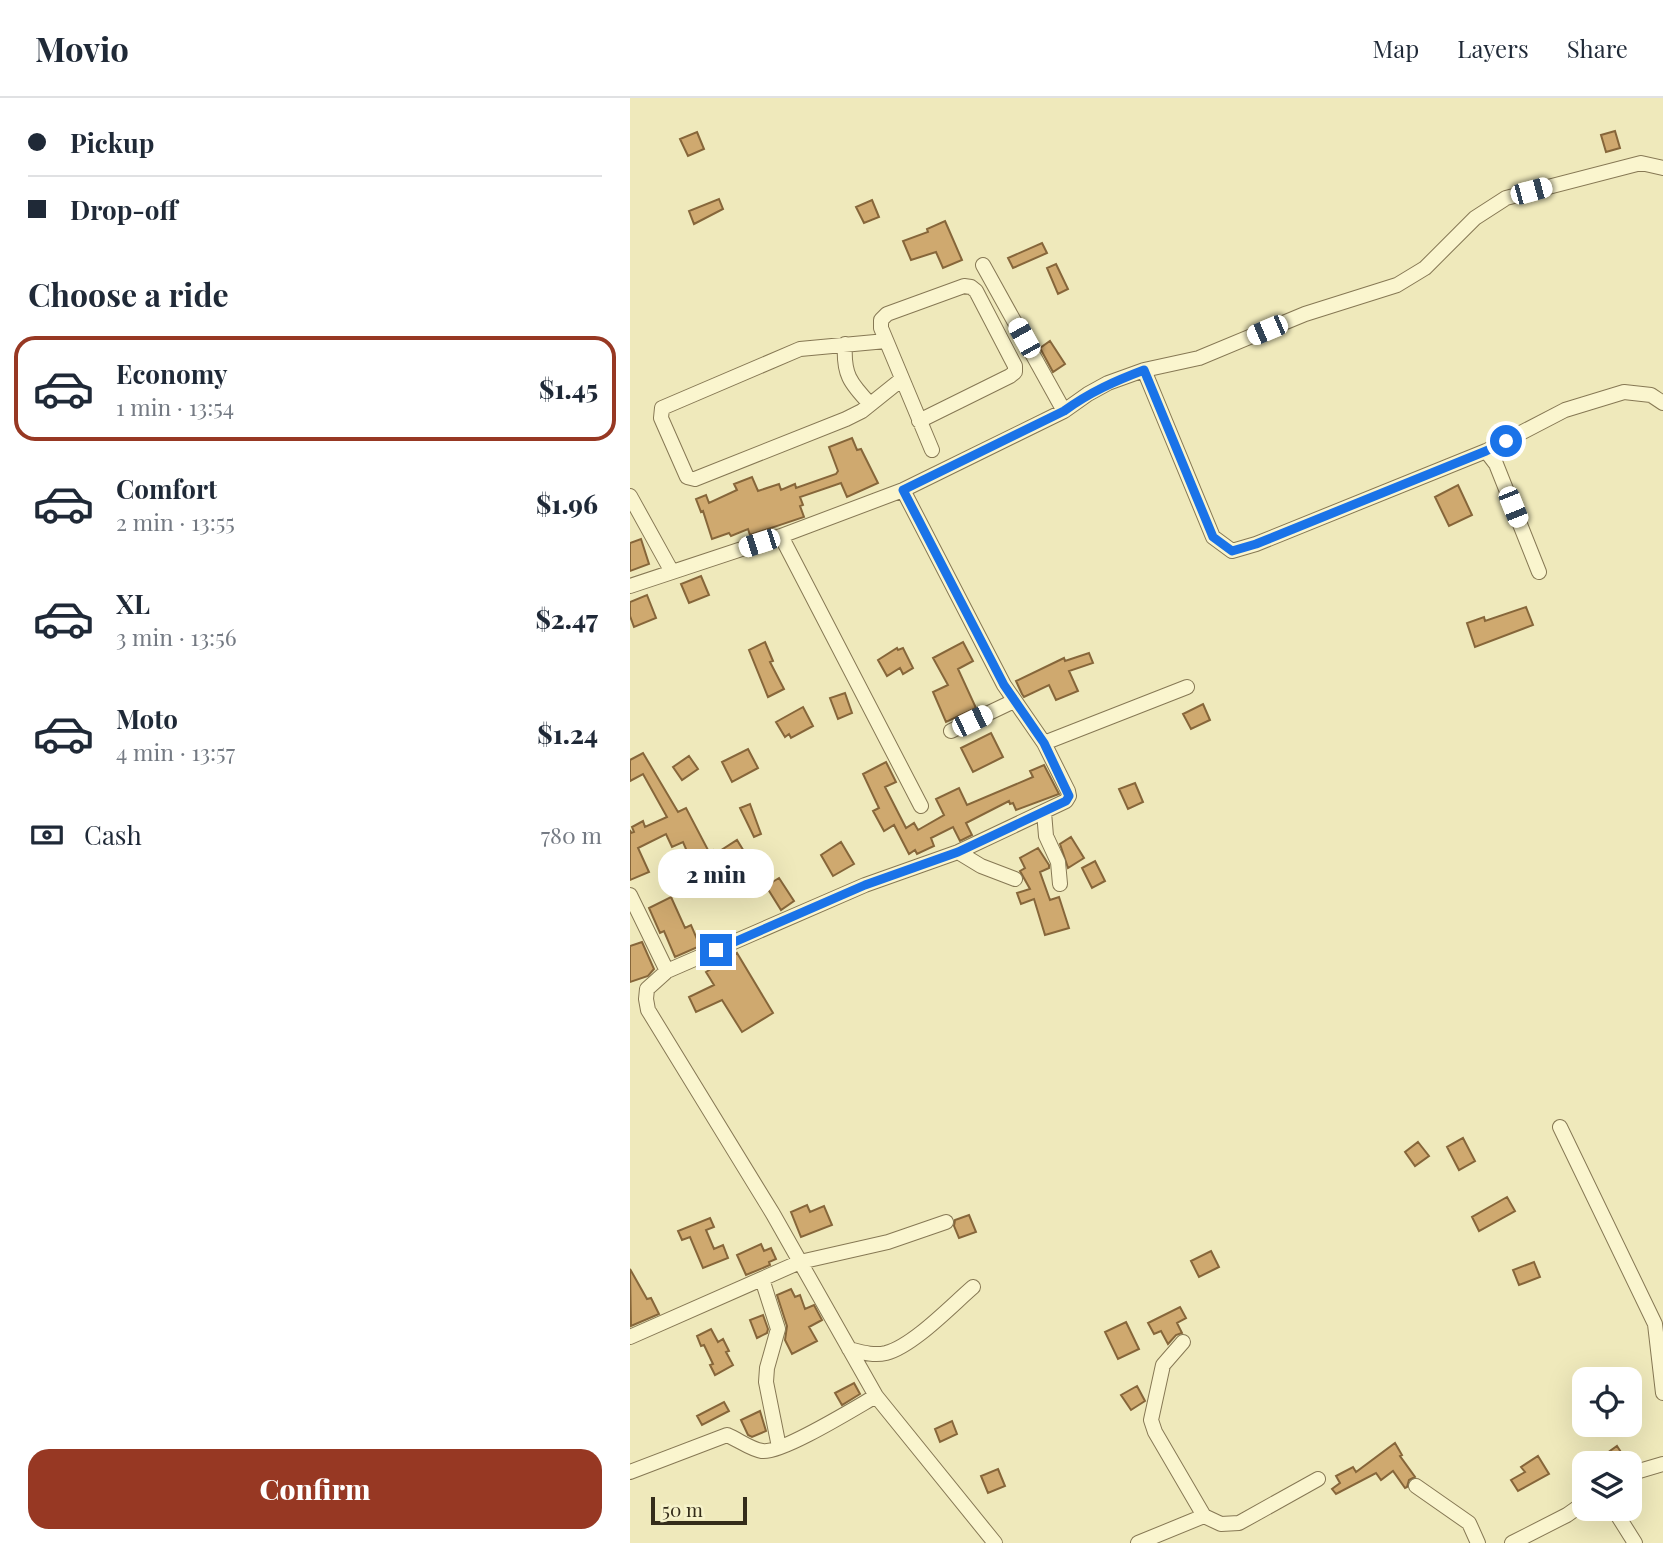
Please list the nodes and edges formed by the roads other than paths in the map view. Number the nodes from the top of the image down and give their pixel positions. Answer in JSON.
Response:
{"nodes":[{"id":1,"x":1663,"y":168,"type":"edge"},
{"id":2,"x":984,"y":265,"type":"dead end"},
{"id":3,"x":886,"y":341,"type":"junction"},
{"id":4,"x":845,"y":344,"type":"junction"},
{"id":5,"x":1144,"y":370,"type":"junction"},
{"id":6,"x":902,"y":379,"type":"junction"},
{"id":7,"x":1663,"y":403,"type":"edge"},
{"id":8,"x":870,"y":404,"type":"junction"},
{"id":9,"x":1064,"y":411,"type":"junction"},
{"id":10,"x":919,"y":421,"type":"junction"},
{"id":11,"x":1486,"y":451,"type":"junction"},
{"id":12,"x":936,"y":461,"type":"junction"},
{"id":13,"x":903,"y":490,"type":"junction"},
{"id":14,"x":630,"y":496,"type":"edge"},
{"id":15,"x":781,"y":536,"type":"junction"},
{"id":16,"x":672,"y":572,"type":"junction"},
{"id":17,"x":1539,"y":572,"type":"dead end"},
{"id":18,"x":630,"y":586,"type":"edge"},
{"id":19,"x":1187,"y":687,"type":"dead end"},
{"id":20,"x":1014,"y":701,"type":"junction"},
{"id":21,"x":951,"y":731,"type":"dead end"},
{"id":22,"x":1044,"y":743,"type":"junction"},
{"id":23,"x":921,"y":806,"type":"dead end"},
{"id":24,"x":1044,"y":812,"type":"junction"},
{"id":25,"x":958,"y":852,"type":"junction"},
{"id":26,"x":1015,"y":879,"type":"dead end"},
{"id":27,"x":1060,"y":884,"type":"dead end"},
{"id":28,"x":630,"y":895,"type":"edge"},
{"id":29,"x":667,"y":971,"type":"junction"},
{"id":30,"x":1560,"y":1126,"type":"dead end"},
{"id":31,"x":946,"y":1222,"type":"dead end"},
{"id":32,"x":800,"y":1262,"type":"junction"},
{"id":33,"x":762,"y":1279,"type":"junction"},
{"id":34,"x":973,"y":1287,"type":"dead end"},
{"id":35,"x":630,"y":1337,"type":"edge"},
{"id":36,"x":1183,"y":1342,"type":"dead end"},
{"id":37,"x":849,"y":1349,"type":"junction"},
{"id":38,"x":1663,"y":1393,"type":"edge"},
{"id":39,"x":876,"y":1396,"type":"junction"},
{"id":40,"x":779,"y":1447,"type":"junction"},
{"id":41,"x":1663,"y":1464,"type":"edge"},
{"id":42,"x":1642,"y":1470,"type":"edge"},
{"id":43,"x":630,"y":1472,"type":"edge"},
{"id":44,"x":1318,"y":1479,"type":"dead end"},
{"id":45,"x":1416,"y":1486,"type":"dead end"},
{"id":46,"x":1572,"y":1511,"type":"edge"},
{"id":47,"x":1204,"y":1516,"type":"junction"},
{"id":48,"x":1621,"y":1521,"type":"edge"},
{"id":49,"x":995,"y":1543,"type":"edge"},
{"id":50,"x":1139,"y":1543,"type":"edge"},
{"id":51,"x":1478,"y":1543,"type":"edge"},
{"id":52,"x":1512,"y":1543,"type":"edge"},
{"id":53,"x":1635,"y":1543,"type":"edge"}],
"edges":[{"from":1,"to":5,"type":"street"},
{"from":2,"to":9,"type":"street"},
{"from":3,"to":4,"type":"street"},
{"from":3,"to":6,"type":"street"},
{"from":3,"to":10,"type":"street"},
{"from":4,"to":8,"type":"street"},
{"from":4,"to":8,"type":"street"},
{"from":5,"to":9,"type":"street"},
{"from":5,"to":11,"type":"street"},
{"from":6,"to":8,"type":"street"},
{"from":6,"to":10,"type":"street"},
{"from":7,"to":11,"type":"street"},
{"from":9,"to":12,"type":"street"},
{"from":10,"to":12,"type":"street"},
{"from":11,"to":17,"type":"street"},
{"from":12,"to":13,"type":"street"},
{"from":13,"to":15,"type":"street"},
{"from":13,"to":20,"type":"street"},
{"from":14,"to":16,"type":"street"},
{"from":15,"to":16,"type":"street"},
{"from":15,"to":23,"type":"street"},
{"from":16,"to":18,"type":"street"},
{"from":19,"to":22,"type":"street"},
{"from":20,"to":21,"type":"street"},
{"from":20,"to":22,"type":"street"},
{"from":22,"to":24,"type":"street"},
{"from":24,"to":25,"type":"street"},
{"from":24,"to":27,"type":"street"},
{"from":25,"to":26,"type":"street"},
{"from":25,"to":29,"type":"street"},
{"from":28,"to":29,"type":"street"},
{"from":29,"to":32,"type":"street"},
{"from":30,"to":38,"type":"street"},
{"from":31,"to":32,"type":"street"},
{"from":32,"to":33,"type":"street"},
{"from":32,"to":37,"type":"street"},
{"from":33,"to":35,"type":"street"},
{"from":33,"to":40,"type":"street"},
{"from":34,"to":37,"type":"street"},
{"from":36,"to":47,"type":"street"},
{"from":37,"to":39,"type":"street"},
{"from":39,"to":40,"type":"street"},
{"from":39,"to":49,"type":"street"},
{"from":40,"to":43,"type":"street"},
{"from":41,"to":42,"type":"street"},
{"from":44,"to":47,"type":"street"},
{"from":45,"to":51,"type":"street"},
{"from":46,"to":52,"type":"street"},
{"from":47,"to":50,"type":"street"},
{"from":48,"to":53,"type":"street"}]}
